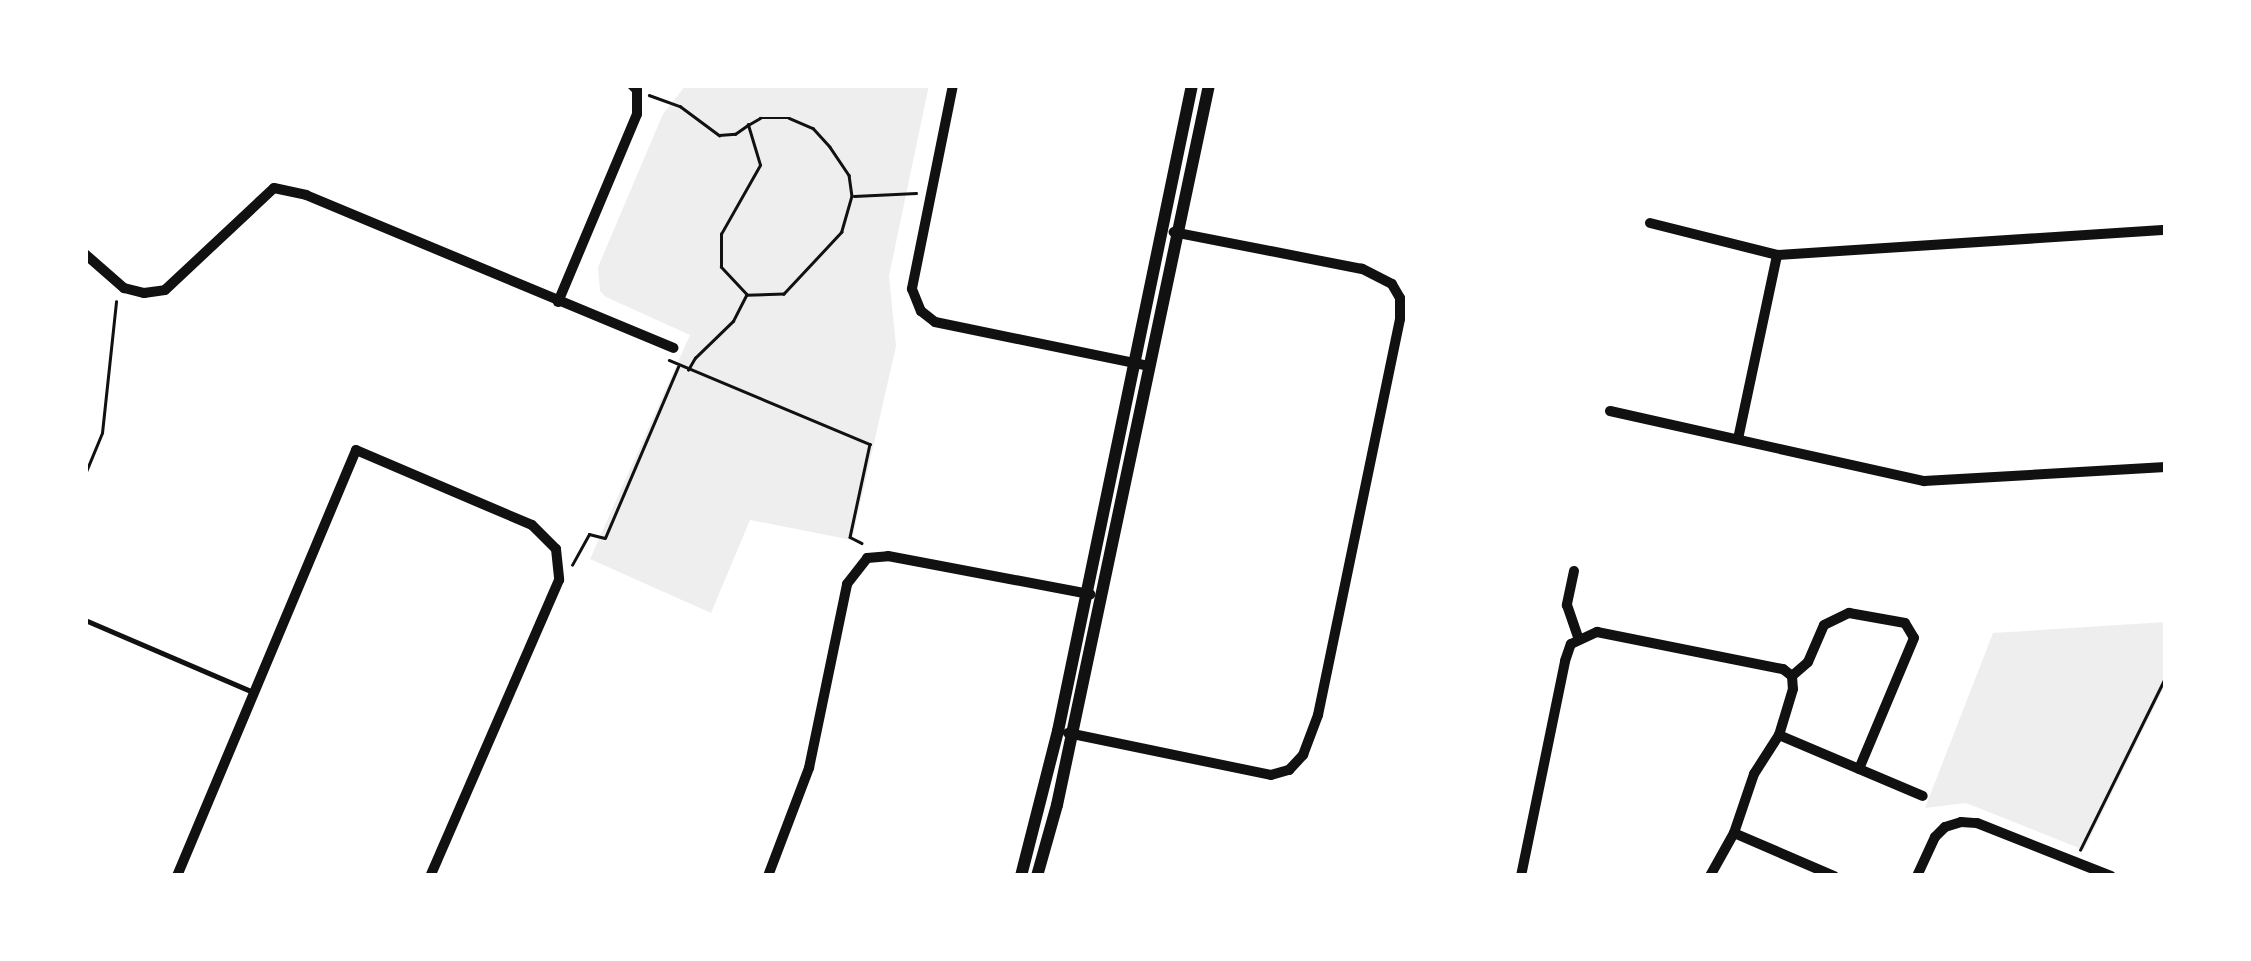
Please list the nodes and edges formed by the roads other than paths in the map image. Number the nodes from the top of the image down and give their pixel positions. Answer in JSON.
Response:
{"nodes":[{"id":1,"x":953,"y":85,"type":"edge"},
{"id":2,"x":1192,"y":85,"type":"edge"},
{"id":3,"x":1209,"y":85,"type":"edge"},
{"id":4,"x":634,"y":90,"type":"edge"},
{"id":5,"x":1650,"y":223,"type":"dead end"},
{"id":6,"x":1163,"y":230,"type":"junction"},
{"id":7,"x":2166,"y":230,"type":"edge"},
{"id":8,"x":1179,"y":233,"type":"junction"},
{"id":9,"x":85,"y":254,"type":"edge"},
{"id":10,"x":1777,"y":255,"type":"junction"},
{"id":11,"x":558,"y":302,"type":"junction"},
{"id":12,"x":674,"y":348,"type":"road end"},
{"id":13,"x":1135,"y":363,"type":"junction"},
{"id":14,"x":1150,"y":366,"type":"junction"},
{"id":15,"x":1610,"y":411,"type":"dead end"},
{"id":16,"x":1738,"y":440,"type":"junction"},
{"id":17,"x":2166,"y":467,"type":"edge"},
{"id":18,"x":1574,"y":571,"type":"dead end"},
{"id":19,"x":1086,"y":594,"type":"junction"},
{"id":20,"x":1101,"y":597,"type":"junction"},
{"id":21,"x":85,"y":620,"type":"edge"},
{"id":22,"x":1579,"y":638,"type":"junction"},
{"id":23,"x":1792,"y":676,"type":"junction"},
{"id":24,"x":252,"y":692,"type":"junction"},
{"id":25,"x":1065,"y":732,"type":"junction"},
{"id":26,"x":1779,"y":735,"type":"junction"},
{"id":27,"x":1859,"y":769,"type":"junction"},
{"id":28,"x":1923,"y":796,"type":"dead end"},
{"id":29,"x":1734,"y":832,"type":"junction"},
{"id":30,"x":176,"y":876,"type":"edge"},
{"id":31,"x":430,"y":876,"type":"edge"},
{"id":32,"x":768,"y":876,"type":"edge"},
{"id":33,"x":1021,"y":876,"type":"edge"},
{"id":34,"x":1038,"y":876,"type":"edge"},
{"id":35,"x":1521,"y":876,"type":"edge"},
{"id":36,"x":1710,"y":876,"type":"edge"},
{"id":37,"x":1834,"y":876,"type":"edge"},
{"id":38,"x":1917,"y":876,"type":"edge"},
{"id":39,"x":2111,"y":876,"type":"edge"}],
"edges":[{"from":1,"to":13,"type":"street"},
{"from":2,"to":6,"type":"street"},
{"from":3,"to":8,"type":"street"},
{"from":4,"to":11,"type":"street"},
{"from":5,"to":10,"type":"street"},
{"from":6,"to":8,"type":"street"},
{"from":6,"to":13,"type":"street"},
{"from":7,"to":10,"type":"street"},
{"from":8,"to":14,"type":"street"},
{"from":8,"to":25,"type":"street"},
{"from":9,"to":11,"type":"street"},
{"from":10,"to":16,"type":"street"},
{"from":11,"to":12,"type":"street"},
{"from":13,"to":14,"type":"street"},
{"from":13,"to":19,"type":"street"},
{"from":14,"to":20,"type":"street"},
{"from":15,"to":16,"type":"street"},
{"from":16,"to":17,"type":"street"},
{"from":18,"to":22,"type":"street"},
{"from":19,"to":20,"type":"street"},
{"from":19,"to":25,"type":"street"},
{"from":19,"to":32,"type":"street"},
{"from":20,"to":25,"type":"street"},
{"from":21,"to":24,"type":"lane"},
{"from":22,"to":23,"type":"street"},
{"from":22,"to":35,"type":"street"},
{"from":23,"to":26,"type":"street"},
{"from":23,"to":27,"type":"street"},
{"from":24,"to":30,"type":"street"},
{"from":24,"to":31,"type":"street"},
{"from":25,"to":33,"type":"street"},
{"from":25,"to":34,"type":"street"},
{"from":26,"to":27,"type":"street"},
{"from":26,"to":29,"type":"street"},
{"from":27,"to":28,"type":"street"},
{"from":29,"to":36,"type":"street"},
{"from":29,"to":37,"type":"street"},
{"from":38,"to":39,"type":"street"}]}
